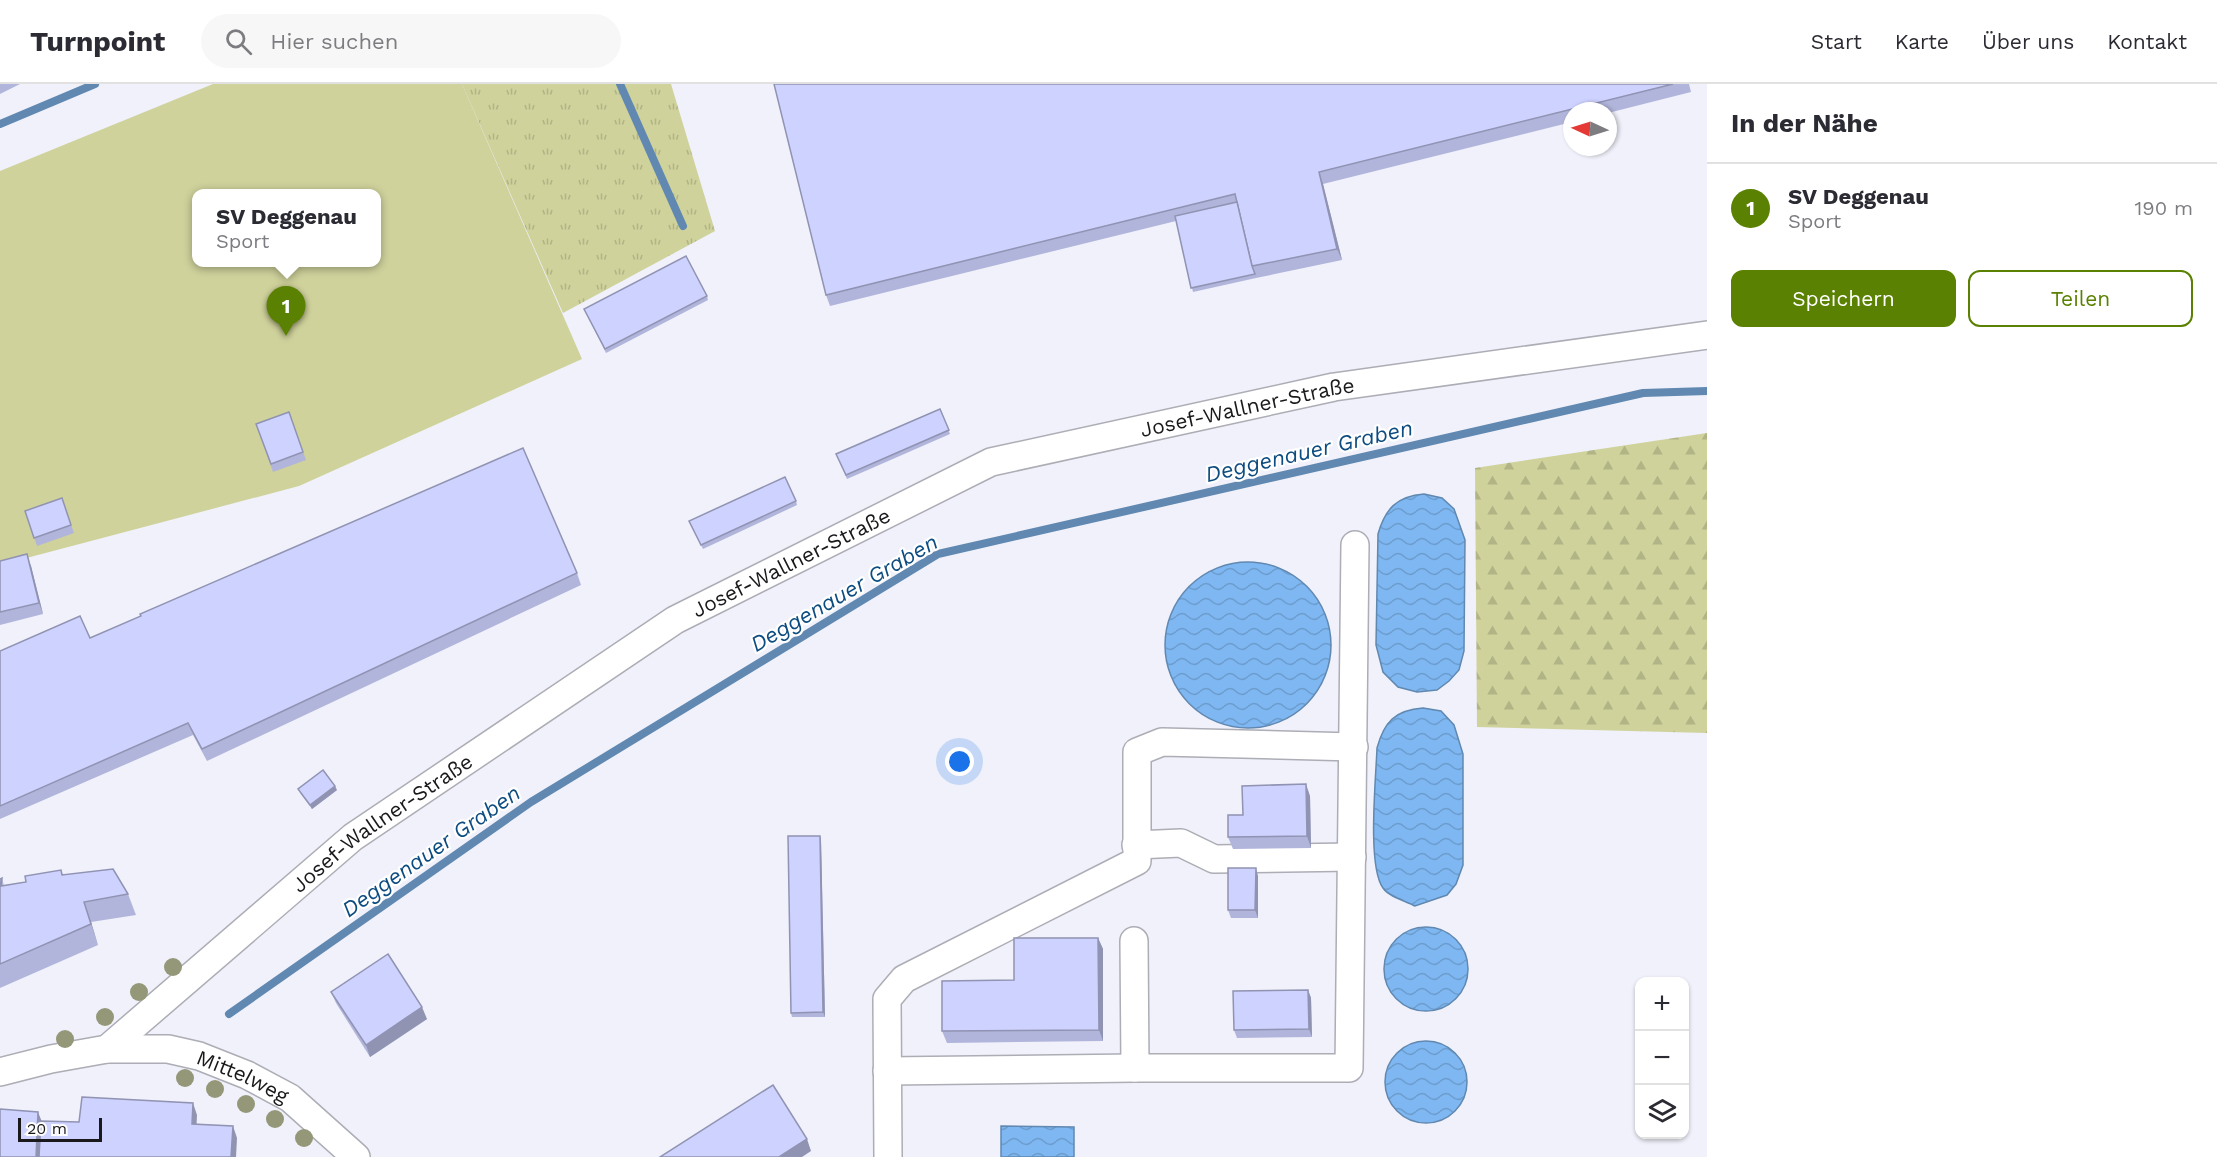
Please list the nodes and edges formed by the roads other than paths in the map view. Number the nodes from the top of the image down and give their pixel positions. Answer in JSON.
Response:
{"nodes":[{"id":1,"x":1707,"y":335,"type":"edge"},
{"id":2,"x":1355,"y":545,"type":"dead end"},
{"id":3,"x":1354,"y":747,"type":"junction"},
{"id":4,"x":1136,"y":845,"type":"junction"},
{"id":5,"x":1352,"y":857,"type":"junction"},
{"id":6,"x":1134,"y":941,"type":"dead end"},
{"id":7,"x":107,"y":1049,"type":"junction"},
{"id":8,"x":1135,"y":1068,"type":"junction"},
{"id":9,"x":887,"y":1071,"type":"junction"},
{"id":10,"x":0,"y":1072,"type":"edge"},
{"id":11,"x":356,"y":1157,"type":"edge"},
{"id":12,"x":888,"y":1157,"type":"edge"}],
"edges":[{"from":1,"to":7,"type":"street","name":"Josef-Wallner-Straße"},
{"from":2,"to":3,"type":"street"},
{"from":3,"to":4,"type":"street"},
{"from":3,"to":5,"type":"street"},
{"from":4,"to":5,"type":"street"},
{"from":4,"to":9,"type":"street"},
{"from":5,"to":8,"type":"street"},
{"from":6,"to":8,"type":"street"},
{"from":7,"to":10,"type":"street"},
{"from":7,"to":11,"type":"street","name":"Mittelweg"},
{"from":8,"to":9,"type":"street"},
{"from":9,"to":12,"type":"street"}]}
